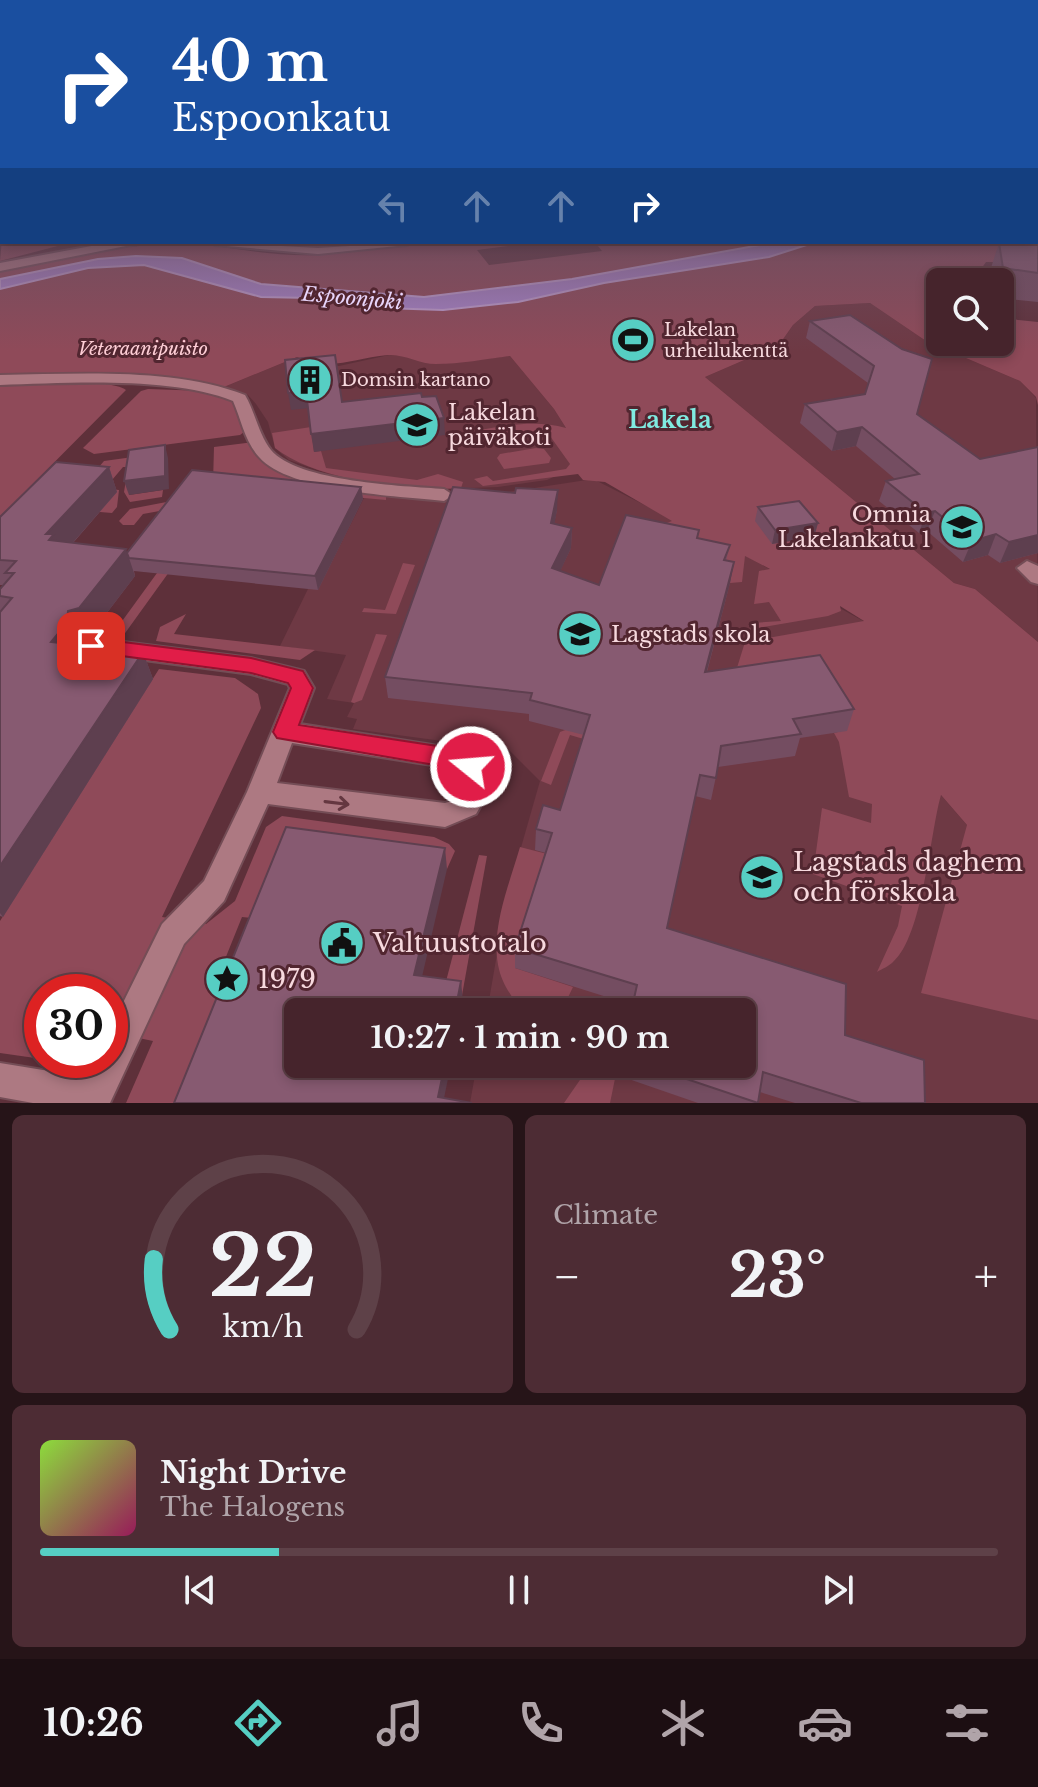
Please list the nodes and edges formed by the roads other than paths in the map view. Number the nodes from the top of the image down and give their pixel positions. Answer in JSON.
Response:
{"nodes":[{"id":1,"x":98,"y":247,"type":"edge"},
{"id":2,"x":260,"y":247,"type":"edge"},
{"id":3,"x":353,"y":247,"type":"edge"},
{"id":4,"x":0,"y":267,"type":"edge"},
{"id":5,"x":0,"y":380,"type":"edge"},
{"id":6,"x":444,"y":495,"type":"dead end"},
{"id":7,"x":91,"y":646,"type":"edge"},
{"id":8,"x":285,"y":732,"type":"junction"},
{"id":9,"x":260,"y":792,"type":"junction"},
{"id":10,"x":0,"y":1080,"type":"edge"},
{"id":11,"x":94,"y":1100,"type":"edge"}],
"edges":[{"from":1,"to":4,"type":"street"},
{"from":2,"to":3,"type":"street"},
{"from":5,"to":6,"type":"street"},
{"from":7,"to":8,"type":"street"},
{"from":8,"to":9,"type":"street"},
{"from":9,"to":8,"type":"street","one_way":true},
{"from":9,"to":11,"type":"street"},
{"from":10,"to":11,"type":"street"}]}
